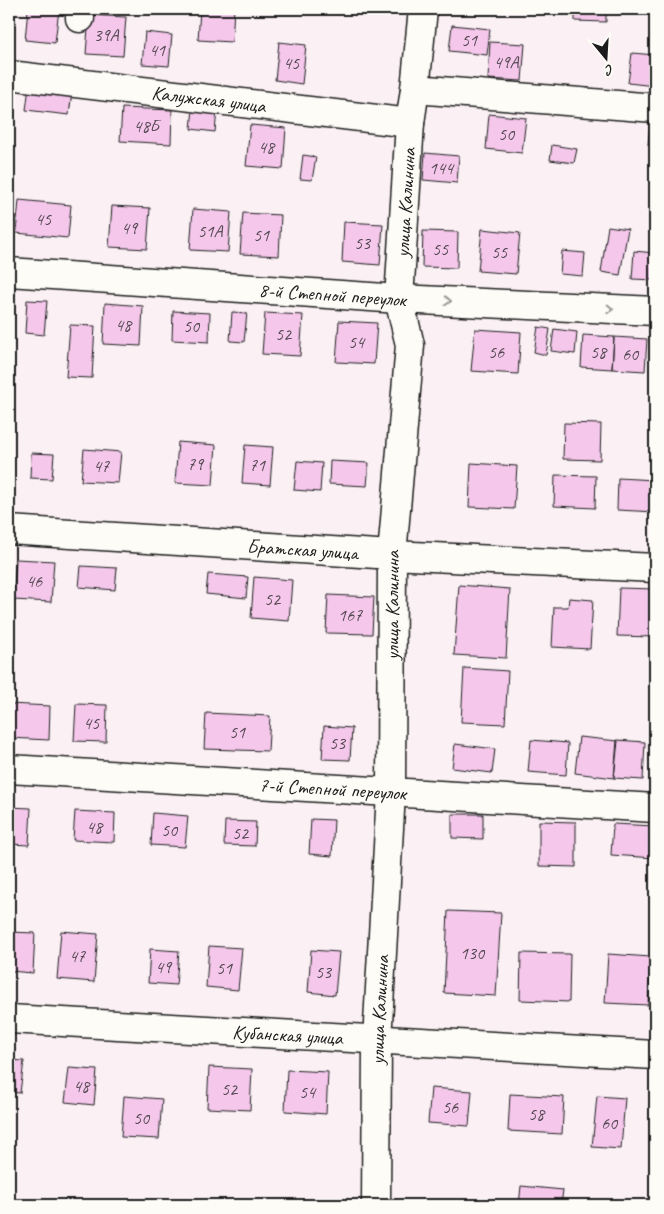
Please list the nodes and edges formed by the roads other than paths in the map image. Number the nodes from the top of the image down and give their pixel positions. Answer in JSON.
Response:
{"nodes":[{"id":1,"x":423,"y":9,"type":"edge"},
{"id":2,"x":9,"y":75,"type":"edge"},
{"id":3,"x":416,"y":89,"type":"junction"},
{"id":4,"x":655,"y":108,"type":"edge"},
{"id":5,"x":410,"y":123,"type":"junction"},
{"id":6,"x":9,"y":272,"type":"edge"},
{"id":7,"x":400,"y":299,"type":"junction"},
{"id":8,"x":655,"y":311,"type":"edge"},
{"id":9,"x":9,"y":530,"type":"edge"},
{"id":10,"x":392,"y":555,"type":"junction"},
{"id":11,"x":655,"y":568,"type":"edge"},
{"id":12,"x":9,"y":769,"type":"edge"},
{"id":13,"x":390,"y":793,"type":"junction"},
{"id":14,"x":655,"y":808,"type":"edge"},
{"id":15,"x":9,"y":1020,"type":"edge"},
{"id":16,"x":377,"y":1040,"type":"junction"},
{"id":17,"x":655,"y":1055,"type":"edge"},
{"id":18,"x":376,"y":1205,"type":"edge"}],
"edges":[{"from":1,"to":3,"type":"street","name":"улица Калинина"},
{"from":2,"to":5,"type":"street","name":"Калужская улица"},
{"from":3,"to":4,"type":"street"},
{"from":3,"to":5,"type":"street","name":"улица Калинина"},
{"from":5,"to":7,"type":"street","name":"улица Калинина"},
{"from":6,"to":7,"type":"street","name":"8-й Степной переулок"},
{"from":7,"to":8,"type":"street","name":"8-й Степной переулок","one_way":true},
{"from":7,"to":10,"type":"street","name":"улица Калинина"},
{"from":9,"to":10,"type":"street","name":"Братская улица"},
{"from":10,"to":11,"type":"street","name":"Братская улица"},
{"from":10,"to":13,"type":"street","name":"улица Калинина"},
{"from":12,"to":13,"type":"street","name":"7-й Степной переулок"},
{"from":13,"to":14,"type":"street","name":"7-й Степной переулок"},
{"from":13,"to":16,"type":"street","name":"улица Калинина"},
{"from":15,"to":16,"type":"street","name":"Кубанская улица"},
{"from":16,"to":17,"type":"street","name":"Кубанская улица"},
{"from":16,"to":18,"type":"street","name":"улица Калинина"}]}
